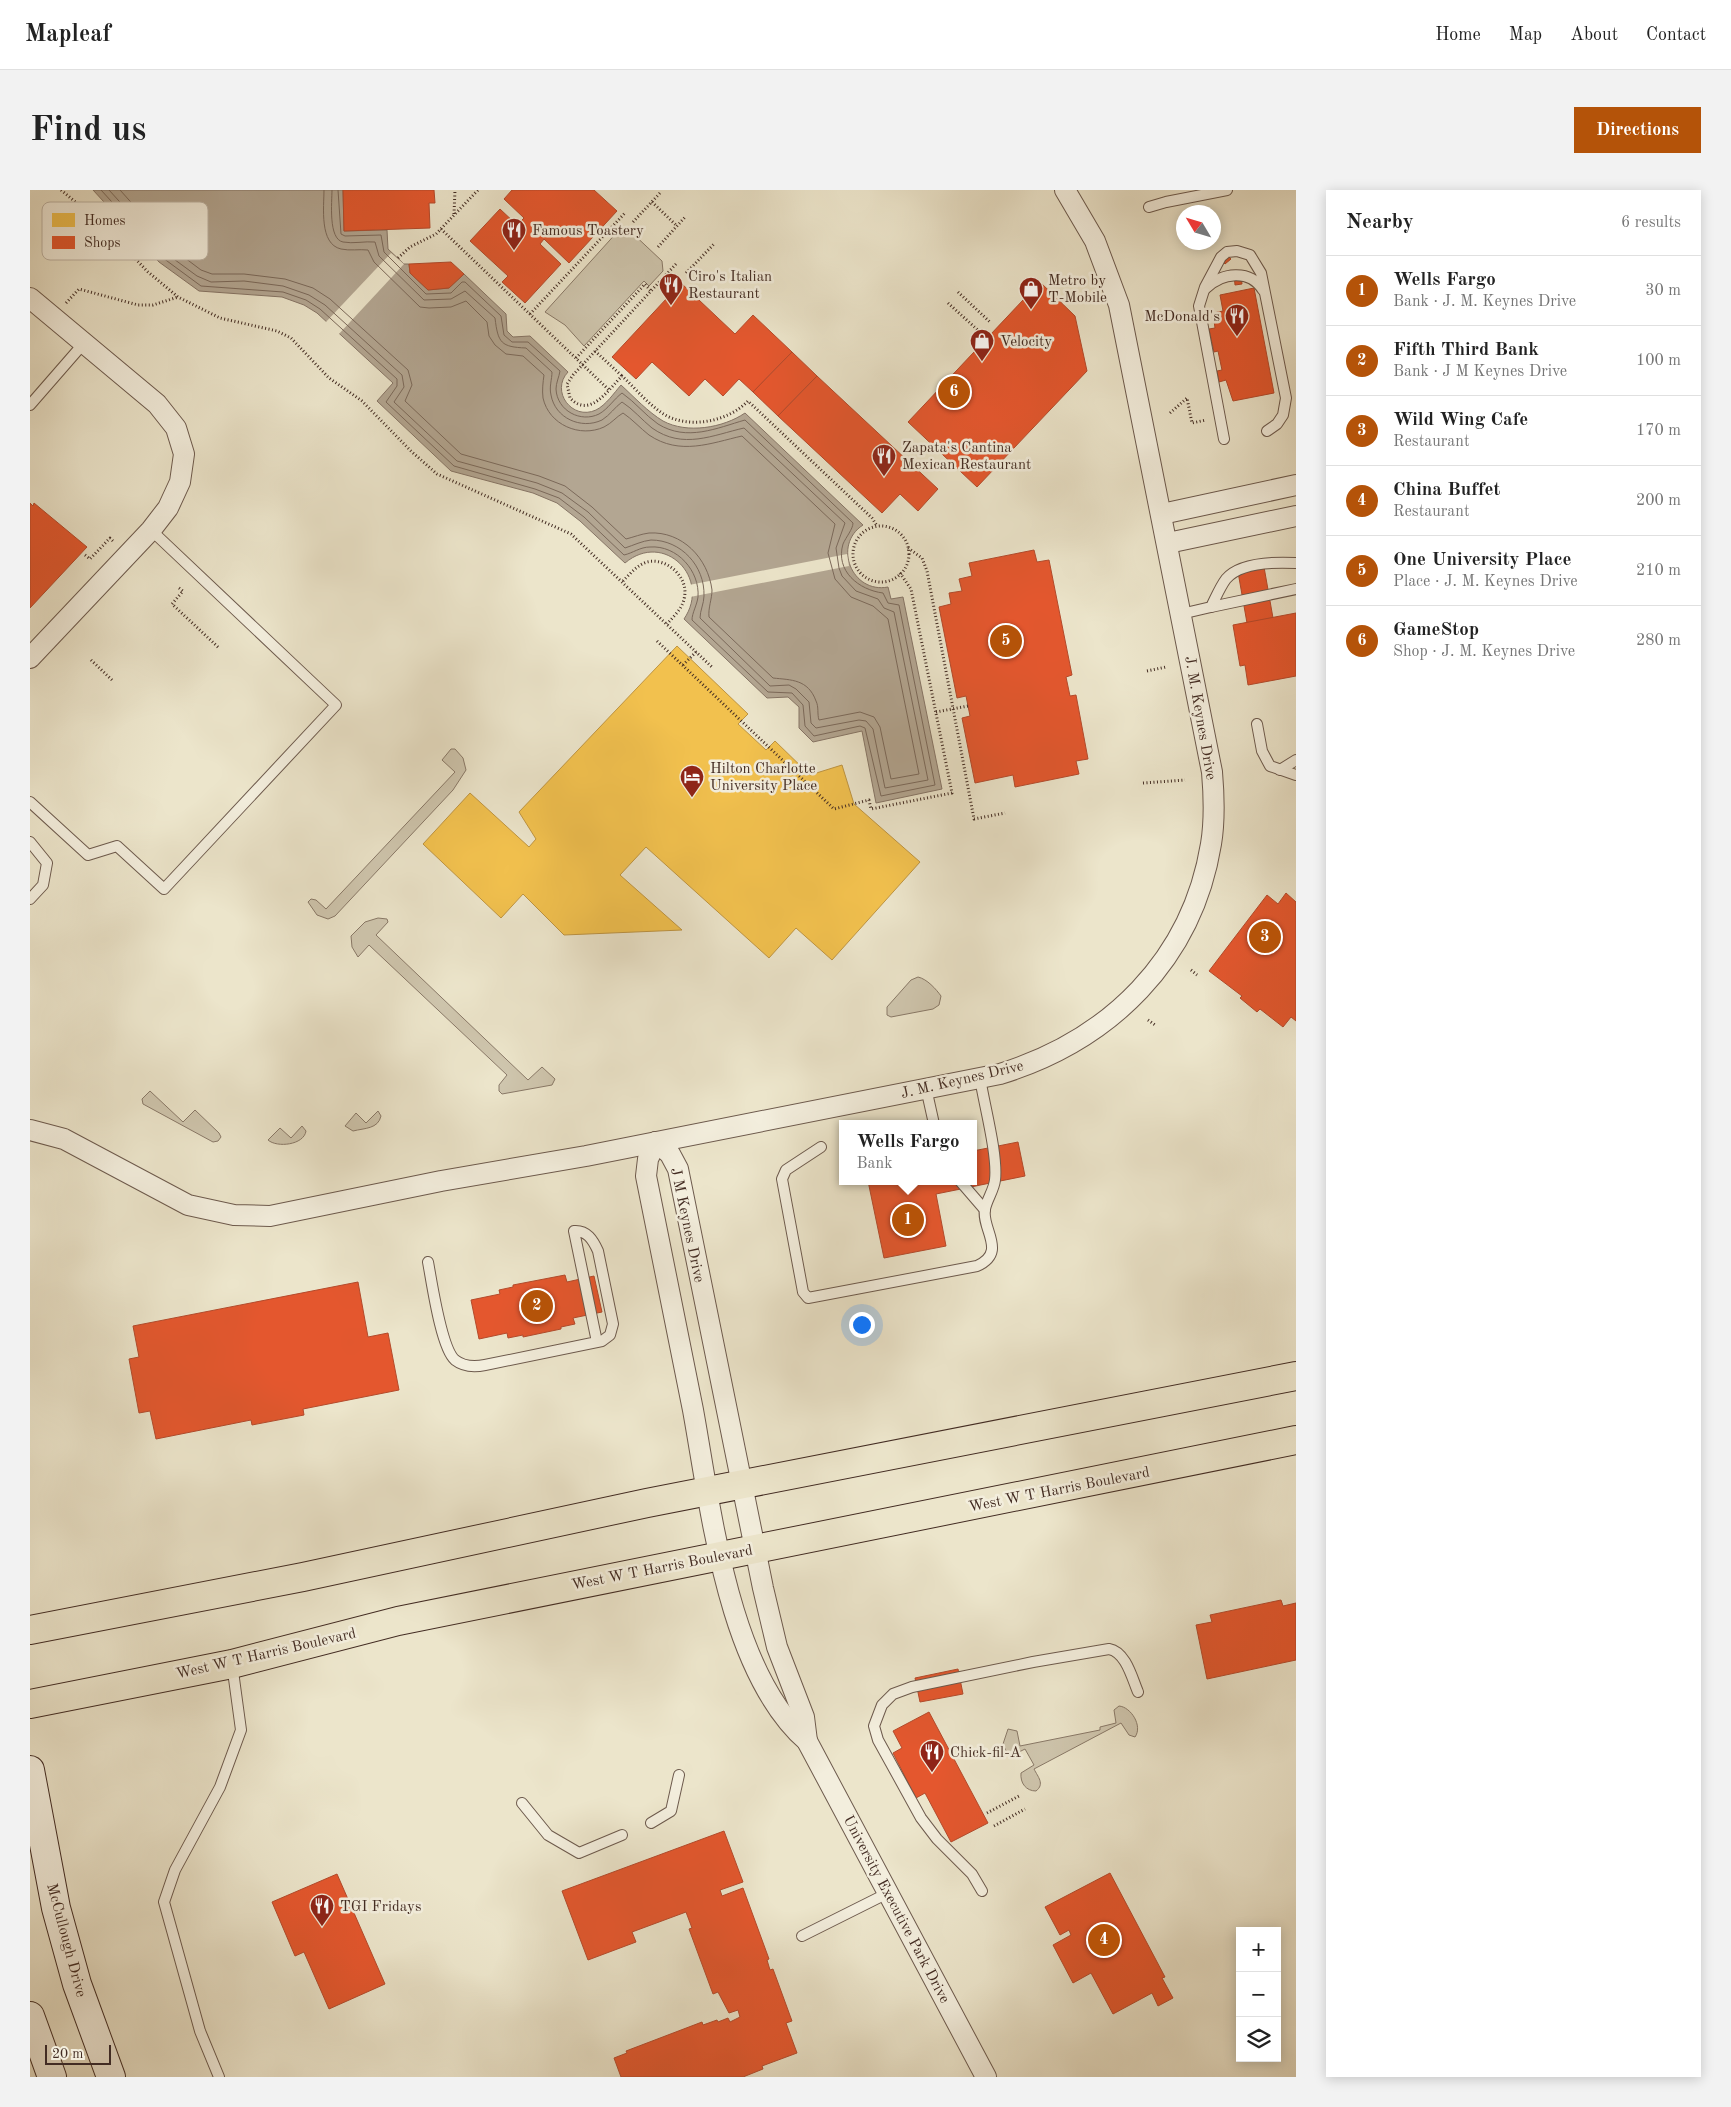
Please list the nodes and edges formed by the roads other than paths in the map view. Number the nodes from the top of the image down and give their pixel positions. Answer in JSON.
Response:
{"nodes":[{"id":1,"x":1065,"y":190,"type":"edge"},
{"id":2,"x":1227,"y":190,"type":"edge"},
{"id":3,"x":1150,"y":207,"type":"dead end"},
{"id":4,"x":1264,"y":291,"type":"junction"},
{"id":5,"x":1203,"y":293,"type":"junction"},
{"id":6,"x":30,"y":298,"type":"edge"},
{"id":7,"x":84,"y":343,"type":"junction"},
{"id":8,"x":30,"y":405,"type":"edge"},
{"id":9,"x":1267,"y":431,"type":"dead end"},
{"id":10,"x":1224,"y":439,"type":"dead end"},
{"id":11,"x":1296,"y":485,"type":"edge"},
{"id":12,"x":1162,"y":514,"type":"junction"},
{"id":13,"x":1296,"y":516,"type":"edge"},
{"id":14,"x":151,"y":530,"type":"junction"},
{"id":15,"x":1168,"y":543,"type":"junction"},
{"id":16,"x":1296,"y":563,"type":"edge"},
{"id":17,"x":1296,"y":589,"type":"edge"},
{"id":18,"x":1211,"y":607,"type":"junction"},
{"id":19,"x":1181,"y":614,"type":"junction"},
{"id":20,"x":30,"y":658,"type":"edge"},
{"id":21,"x":1257,"y":724,"type":"dead end"},
{"id":22,"x":1296,"y":760,"type":"edge"},
{"id":23,"x":1280,"y":770,"type":"junction"},
{"id":24,"x":1296,"y":775,"type":"edge"},
{"id":25,"x":30,"y":802,"type":"edge"},
{"id":26,"x":30,"y":842,"type":"edge"},
{"id":27,"x":30,"y":899,"type":"edge"},
{"id":28,"x":980,"y":1078,"type":"junction"},
{"id":29,"x":926,"y":1088,"type":"junction"},
{"id":30,"x":933,"y":1120,"type":"edge"},
{"id":31,"x":30,"y":1130,"type":"edge"},
{"id":32,"x":656,"y":1142,"type":"junction"},
{"id":33,"x":821,"y":1147,"type":"dead end"},
{"id":34,"x":963,"y":1185,"type":"edge"},
{"id":35,"x":985,"y":1210,"type":"junction"},
{"id":36,"x":428,"y":1262,"type":"dead end"},
{"id":37,"x":597,"y":1342,"type":"junction"},
{"id":38,"x":1296,"y":1376,"type":"edge"},
{"id":39,"x":1296,"y":1440,"type":"edge"},
{"id":40,"x":742,"y":1485,"type":"junction"},
{"id":41,"x":708,"y":1492,"type":"junction"},
{"id":42,"x":754,"y":1548,"type":"junction"},
{"id":43,"x":721,"y":1555,"type":"junction"},
{"id":44,"x":30,"y":1630,"type":"edge"},
{"id":45,"x":232,"y":1664,"type":"junction"},
{"id":46,"x":1138,"y":1692,"type":"dead end"},
{"id":47,"x":30,"y":1704,"type":"edge"},
{"id":48,"x":807,"y":1741,"type":"junction"},
{"id":49,"x":30,"y":1770,"type":"edge"},
{"id":50,"x":678,"y":1775,"type":"dead end"},
{"id":51,"x":522,"y":1803,"type":"dead end"},
{"id":52,"x":651,"y":1824,"type":"dead end"},
{"id":53,"x":622,"y":1835,"type":"dead end"},
{"id":54,"x":982,"y":1891,"type":"dead end"},
{"id":55,"x":888,"y":1893,"type":"junction"},
{"id":56,"x":802,"y":1936,"type":"dead end"},
{"id":57,"x":30,"y":2016,"type":"edge"},
{"id":58,"x":52,"y":2077,"type":"edge"},
{"id":59,"x":111,"y":2077,"type":"edge"},
{"id":60,"x":219,"y":2077,"type":"edge"},
{"id":61,"x":986,"y":2077,"type":"edge"}],
"edges":[{"from":1,"to":12,"type":"street","name":"J. M. Keynes Drive"},
{"from":2,"to":3,"type":"lane"},
{"from":4,"to":5,"type":"lane"},
{"from":4,"to":5,"type":"lane"},
{"from":4,"to":9,"type":"lane"},
{"from":5,"to":10,"type":"lane"},
{"from":6,"to":7,"type":"street"},
{"from":7,"to":8,"type":"lane"},
{"from":7,"to":14,"type":"street"},
{"from":11,"to":12,"type":"street"},
{"from":12,"to":15,"type":"street","name":"J. M. Keynes Drive"},
{"from":13,"to":15,"type":"street"},
{"from":14,"to":20,"type":"street"},
{"from":14,"to":25,"type":"lane"},
{"from":15,"to":19,"type":"street","name":"J. M. Keynes Drive"},
{"from":16,"to":18,"type":"lane"},
{"from":17,"to":18,"type":"lane"},
{"from":18,"to":19,"type":"lane"},
{"from":19,"to":28,"type":"street","name":"J. M. Keynes Drive"},
{"from":21,"to":23,"type":"lane"},
{"from":22,"to":23,"type":"lane"},
{"from":23,"to":24,"type":"lane"},
{"from":26,"to":27,"type":"lane"},
{"from":28,"to":29,"type":"street","name":"J. M. Keynes Drive"},
{"from":28,"to":35,"type":"lane"},
{"from":29,"to":30,"type":"lane"},
{"from":29,"to":32,"type":"street","name":"J. M. Keynes Drive"},
{"from":31,"to":32,"type":"street","name":"J. M. Keynes Drive"},
{"from":32,"to":40,"type":"street","name":"J M Keynes Drive"},
{"from":32,"to":41,"type":"street","name":"J M Keynes Drive"},
{"from":33,"to":35,"type":"lane"},
{"from":34,"to":35,"type":"lane"},
{"from":36,"to":37,"type":"lane"},
{"from":37,"to":37,"type":"lane"},
{"from":38,"to":40,"type":"main road"},
{"from":39,"to":42,"type":"main road","name":"West W T Harris Boulevard"},
{"from":40,"to":41,"type":"main road"},
{"from":40,"to":42,"type":"street","name":"J M Keynes Drive"},
{"from":41,"to":43,"type":"street","name":"University Executive Park Drive"},
{"from":41,"to":44,"type":"main road"},
{"from":42,"to":43,"type":"main road","name":"West W T Harris Boulevard"},
{"from":42,"to":48,"type":"street","name":"University Executive Park Drive"},
{"from":43,"to":45,"type":"main road","name":"West W T Harris Boulevard"},
{"from":43,"to":48,"type":"street","name":"University Executive Park Drive"},
{"from":45,"to":47,"type":"main road","name":"West W T Harris Boulevard"},
{"from":45,"to":60,"type":"lane"},
{"from":46,"to":54,"type":"lane"},
{"from":48,"to":55,"type":"street","name":"University Executive Park Drive"},
{"from":49,"to":59,"type":"street","name":"McCullough Drive"},
{"from":50,"to":52,"type":"lane"},
{"from":51,"to":53,"type":"lane"},
{"from":55,"to":56,"type":"lane"},
{"from":55,"to":61,"type":"street","name":"University Executive Park Drive"},
{"from":57,"to":58,"type":"street"}]}
